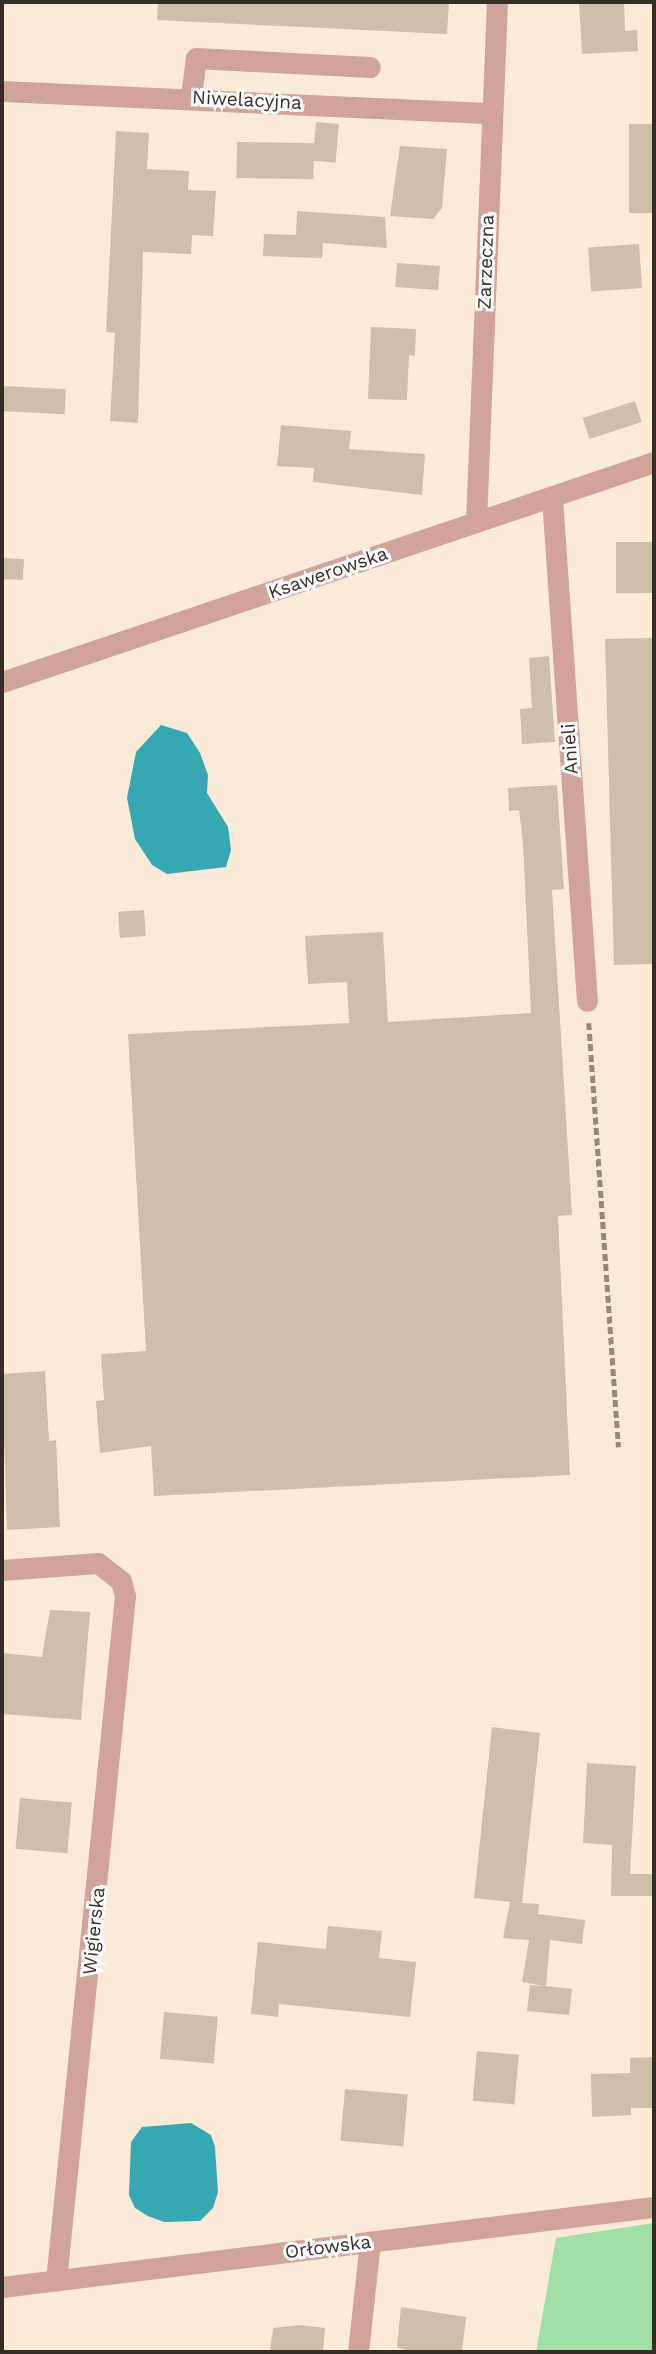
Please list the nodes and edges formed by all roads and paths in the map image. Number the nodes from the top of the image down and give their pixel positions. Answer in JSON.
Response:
{"nodes":[{"id":1,"x":497,"y":2,"type":"edge"},
{"id":2,"x":370,"y":66,"type":"dead end"},
{"id":3,"x":2,"y":90,"type":"edge"},
{"id":4,"x":191,"y":97,"type":"junction"},
{"id":5,"x":492,"y":113,"type":"junction"},
{"id":6,"x":654,"y":462,"type":"edge"},
{"id":7,"x":552,"y":498,"type":"junction"},
{"id":8,"x":476,"y":522,"type":"junction"},
{"id":9,"x":2,"y":682,"type":"edge"},
{"id":10,"x":587,"y":1001,"type":"joint"},
{"id":11,"x":618,"y":1447,"type":"dead end"},
{"id":12,"x":2,"y":1570,"type":"edge"},
{"id":13,"x":654,"y":2207,"type":"edge"},
{"id":14,"x":370,"y":2242,"type":"junction"},
{"id":15,"x":56,"y":2281,"type":"junction"},
{"id":16,"x":2,"y":2287,"type":"edge"},
{"id":17,"x":358,"y":2352,"type":"edge"}],
"edges":[{"from":1,"to":5,"type":"street","name":"Zarzeczna"},
{"from":2,"to":4,"type":"street"},
{"from":3,"to":4,"type":"street","name":"Niwelacyjna"},
{"from":4,"to":5,"type":"street","name":"Niwelacyjna"},
{"from":5,"to":8,"type":"street","name":"Zarzeczna"},
{"from":6,"to":7,"type":"street","name":"Ksawerowska"},
{"from":7,"to":8,"type":"street","name":"Ksawerowska"},
{"from":7,"to":10,"type":"street","name":"Anieli"},
{"from":8,"to":9,"type":"street","name":"Ksawerowska"},
{"from":10,"to":11,"type":"path"},
{"from":12,"to":15,"type":"street","name":"Wigierska"},
{"from":13,"to":14,"type":"street","name":"Orłowska"},
{"from":14,"to":15,"type":"street","name":"Orłowska"},
{"from":14,"to":17,"type":"street"},
{"from":15,"to":16,"type":"street","name":"Orłowska"}]}
